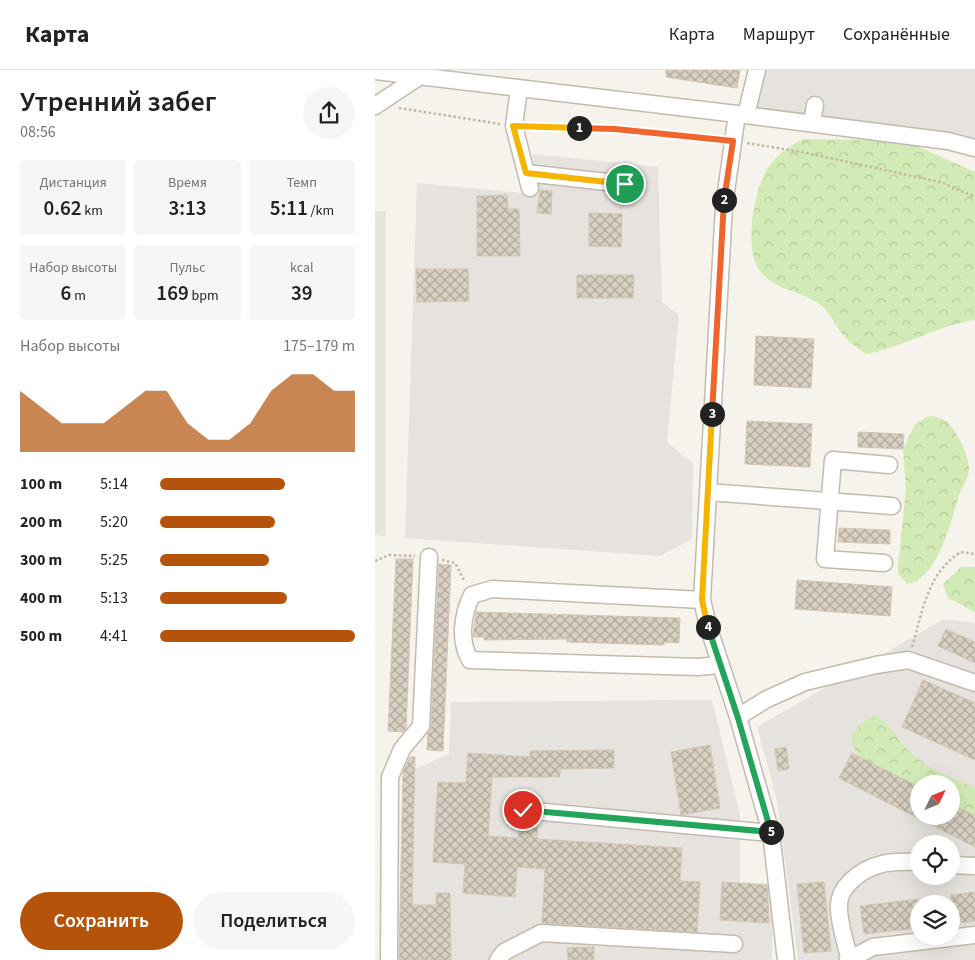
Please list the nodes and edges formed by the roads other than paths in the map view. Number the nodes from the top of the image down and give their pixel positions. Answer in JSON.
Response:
{"nodes":[{"id":1,"x":757,"y":70,"type":"edge"},
{"id":2,"x":375,"y":71,"type":"edge"},
{"id":3,"x":420,"y":76,"type":"junction"},
{"id":4,"x":519,"y":88,"type":"junction"},
{"id":5,"x":376,"y":105,"type":"edge"},
{"id":6,"x":815,"y":105,"type":"dead end"},
{"id":7,"x":742,"y":114,"type":"junction"},
{"id":8,"x":812,"y":123,"type":"junction"},
{"id":9,"x":975,"y":148,"type":"edge"},
{"id":10,"x":625,"y":184,"type":"dead end"},
{"id":11,"x":889,"y":464,"type":"dead end"},
{"id":12,"x":708,"y":492,"type":"junction"},
{"id":13,"x":830,"y":501,"type":"junction"},
{"id":14,"x":892,"y":506,"type":"dead end"},
{"id":15,"x":429,"y":557,"type":"dead end"},
{"id":16,"x":884,"y":563,"type":"dead end"},
{"id":17,"x":702,"y":600,"type":"junction"},
{"id":18,"x":719,"y":665,"type":"junction"},
{"id":19,"x":975,"y":683,"type":"edge"},
{"id":20,"x":738,"y":718,"type":"junction"},
{"id":21,"x":523,"y":810,"type":"dead end"},
{"id":22,"x":771,"y":833,"type":"junction"},
{"id":23,"x":910,"y":862,"type":"edge"},
{"id":24,"x":960,"y":865,"type":"edge"},
{"id":25,"x":975,"y":866,"type":"edge"},
{"id":26,"x":975,"y":935,"type":"edge"},
{"id":27,"x":734,"y":944,"type":"dead end"},
{"id":28,"x":848,"y":959,"type":"edge"},
{"id":29,"x":389,"y":960,"type":"edge"},
{"id":30,"x":498,"y":960,"type":"edge"},
{"id":31,"x":786,"y":960,"type":"edge"}],
"edges":[{"from":1,"to":7,"type":"street"},
{"from":2,"to":3,"type":"street"},
{"from":3,"to":4,"type":"street"},
{"from":3,"to":5,"type":"street"},
{"from":4,"to":7,"type":"street"},
{"from":4,"to":10,"type":"street"},
{"from":6,"to":8,"type":"street"},
{"from":7,"to":8,"type":"street"},
{"from":7,"to":12,"type":"street"},
{"from":8,"to":9,"type":"street"},
{"from":11,"to":13,"type":"street"},
{"from":12,"to":13,"type":"street"},
{"from":12,"to":17,"type":"street"},
{"from":13,"to":14,"type":"street"},
{"from":13,"to":16,"type":"street"},
{"from":15,"to":29,"type":"street"},
{"from":17,"to":18,"type":"street"},
{"from":17,"to":18,"type":"street"},
{"from":18,"to":20,"type":"street"},
{"from":19,"to":20,"type":"street"},
{"from":20,"to":22,"type":"street"},
{"from":21,"to":22,"type":"street"},
{"from":22,"to":31,"type":"street"},
{"from":23,"to":28,"type":"street"},
{"from":24,"to":25,"type":"street"},
{"from":26,"to":28,"type":"street"},
{"from":27,"to":30,"type":"street"}]}
